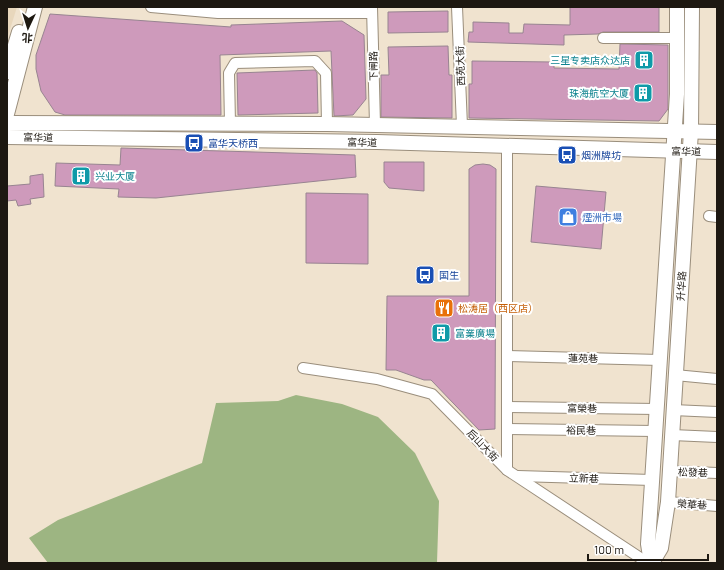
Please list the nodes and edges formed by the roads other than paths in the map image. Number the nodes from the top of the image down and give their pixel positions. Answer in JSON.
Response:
{"nodes":[{"id":1,"x":28,"y":7,"type":"edge"},
{"id":2,"x":35,"y":7,"type":"edge"},
{"id":3,"x":151,"y":7,"type":"edge"},
{"id":4,"x":457,"y":7,"type":"edge"},
{"id":5,"x":677,"y":7,"type":"edge"},
{"id":6,"x":692,"y":7,"type":"edge"},
{"id":7,"x":218,"y":10,"type":"edge"},
{"id":8,"x":372,"y":10,"type":"edge"},
{"id":9,"x":603,"y":38,"type":"dead end"},
{"id":10,"x":677,"y":38,"type":"junction"},
{"id":11,"x":7,"y":72,"type":"edge"},
{"id":12,"x":7,"y":114,"type":"edge"},
{"id":13,"x":7,"y":123,"type":"edge"},
{"id":14,"x":230,"y":124,"type":"junction"},
{"id":15,"x":327,"y":124,"type":"junction"},
{"id":16,"x":375,"y":125,"type":"junction"},
{"id":17,"x":462,"y":126,"type":"junction"},
{"id":18,"x":675,"y":131,"type":"junction"},
{"id":19,"x":691,"y":131,"type":"junction"},
{"id":20,"x":717,"y":132,"type":"edge"},
{"id":21,"x":7,"y":137,"type":"edge"},
{"id":22,"x":507,"y":146,"type":"junction"},
{"id":23,"x":674,"y":151,"type":"junction"},
{"id":24,"x":690,"y":152,"type":"junction"},
{"id":25,"x":717,"y":152,"type":"edge"},
{"id":26,"x":507,"y":356,"type":"junction"},
{"id":27,"x":660,"y":360,"type":"junction"},
{"id":28,"x":303,"y":368,"type":"dead end"},
{"id":29,"x":675,"y":376,"type":"junction"},
{"id":30,"x":717,"y":379,"type":"edge"},
{"id":31,"x":507,"y":407,"type":"junction"},
{"id":32,"x":657,"y":409,"type":"junction"},
{"id":33,"x":672,"y":410,"type":"junction"},
{"id":34,"x":717,"y":412,"type":"edge"},
{"id":35,"x":507,"y":428,"type":"junction"},
{"id":36,"x":655,"y":431,"type":"junction"},
{"id":37,"x":672,"y":435,"type":"junction"},
{"id":38,"x":717,"y":437,"type":"edge"},
{"id":39,"x":507,"y":470,"type":"junction"},
{"id":40,"x":669,"y":471,"type":"junction"},
{"id":41,"x":717,"y":473,"type":"edge"},
{"id":42,"x":517,"y":476,"type":"junction"},
{"id":43,"x":652,"y":480,"type":"junction"},
{"id":44,"x":668,"y":502,"type":"junction"},
{"id":45,"x":717,"y":506,"type":"edge"},
{"id":46,"x":650,"y":563,"type":"edge"}],
"edges":[{"from":1,"to":11,"type":"main road"},
{"from":2,"to":12,"type":"main road"},
{"from":3,"to":7,"type":"street"},
{"from":4,"to":17,"type":"street","name":"西苑大街"},
{"from":5,"to":10,"type":"main road","name":"升华路"},
{"from":6,"to":19,"type":"main road","name":"升华路"},
{"from":7,"to":8,"type":"street"},
{"from":8,"to":16,"type":"street","name":"下闸路"},
{"from":9,"to":10,"type":"street"},
{"from":10,"to":18,"type":"main road","name":"升华路"},
{"from":13,"to":14,"type":"main road","name":"富华道"},
{"from":14,"to":15,"type":"main road","name":"富华道"},
{"from":14,"to":15,"type":"street"},
{"from":15,"to":16,"type":"main road","name":"富华道"},
{"from":16,"to":17,"type":"main road","name":"富华道"},
{"from":17,"to":18,"type":"main road","name":"富华道"},
{"from":18,"to":19,"type":"main road","name":"富华道"},
{"from":18,"to":23,"type":"main road","name":"升华路"},
{"from":19,"to":20,"type":"main road","name":"富华道"},
{"from":19,"to":24,"type":"main road","name":"升华路"},
{"from":21,"to":22,"type":"main road","name":"富华道"},
{"from":22,"to":23,"type":"main road","name":"富华道"},
{"from":22,"to":26,"type":"street"},
{"from":23,"to":24,"type":"main road","name":"富华道"},
{"from":23,"to":27,"type":"main road","name":"升华路"},
{"from":24,"to":25,"type":"main road","name":"富华道"},
{"from":24,"to":29,"type":"main road","name":"升华路"},
{"from":26,"to":27,"type":"street","name":"蓮苑巷"},
{"from":26,"to":31,"type":"street"},
{"from":27,"to":32,"type":"main road","name":"升华路"},
{"from":28,"to":39,"type":"street","name":"后山大街"},
{"from":29,"to":30,"type":"street"},
{"from":29,"to":33,"type":"main road","name":"升华路"},
{"from":31,"to":32,"type":"street","name":"富榮巷"},
{"from":31,"to":35,"type":"street"},
{"from":32,"to":36,"type":"main road","name":"升华路"},
{"from":33,"to":34,"type":"street"},
{"from":33,"to":37,"type":"main road","name":"升华路"},
{"from":35,"to":36,"type":"street","name":"裕民巷"},
{"from":35,"to":39,"type":"street"},
{"from":36,"to":43,"type":"main road","name":"升华路"},
{"from":37,"to":38,"type":"street"},
{"from":37,"to":40,"type":"main road","name":"升华路"},
{"from":39,"to":42,"type":"street","name":"后山大街"},
{"from":40,"to":41,"type":"street","name":"松發巷"},
{"from":40,"to":44,"type":"main road","name":"升华路"},
{"from":42,"to":43,"type":"street","name":"立新巷"},
{"from":42,"to":46,"type":"street","name":"后山大街"},
{"from":43,"to":46,"type":"main road","name":"升华路"},
{"from":44,"to":45,"type":"street","name":"榮華巷"},
{"from":44,"to":46,"type":"main road","name":"升华路"}]}
